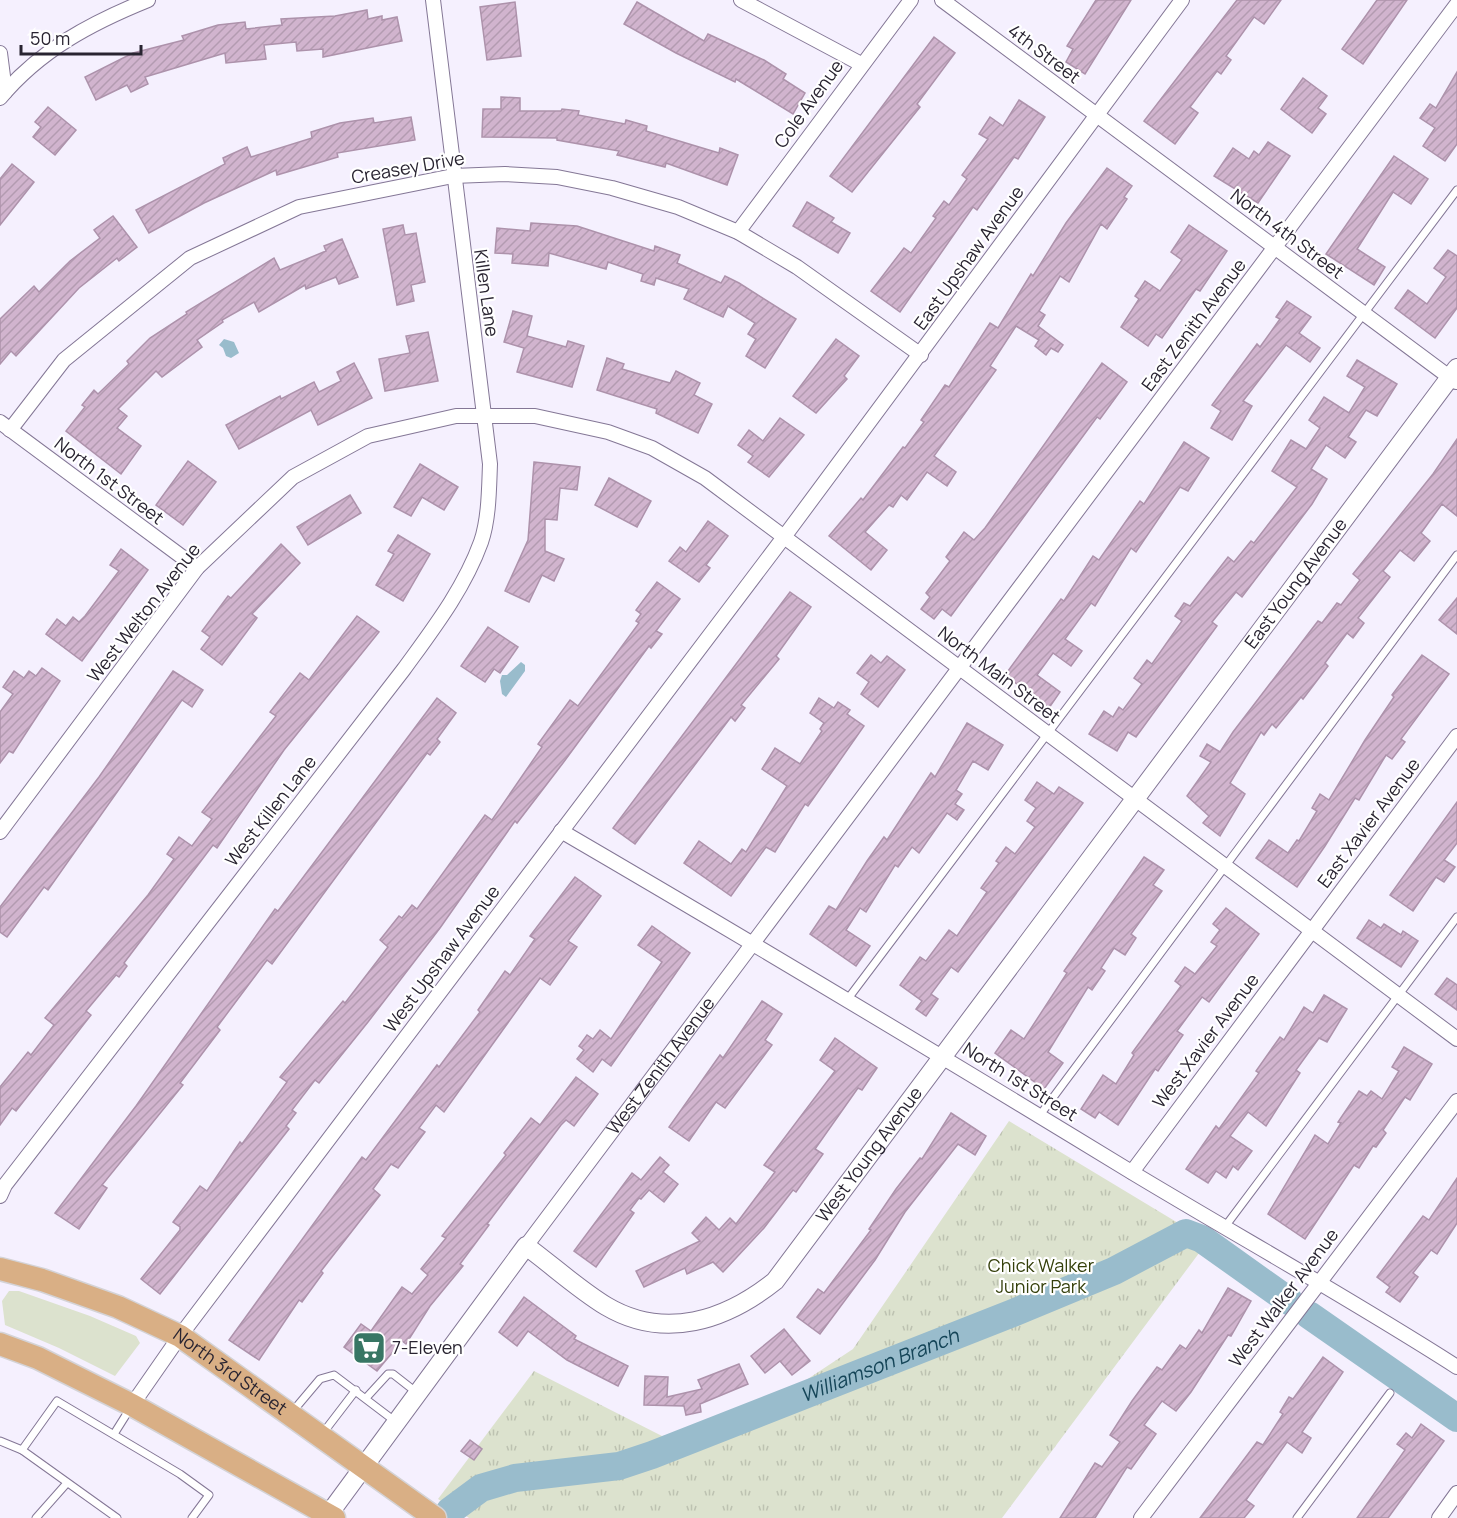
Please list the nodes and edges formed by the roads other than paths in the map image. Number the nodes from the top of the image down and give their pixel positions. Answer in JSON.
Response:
{"nodes":[{"id":1,"x":148,"y":0,"type":"edge"},
{"id":2,"x":433,"y":0,"type":"edge"},
{"id":3,"x":741,"y":0,"type":"edge"},
{"id":4,"x":911,"y":0,"type":"edge"},
{"id":5,"x":942,"y":0,"type":"edge"},
{"id":6,"x":1182,"y":0,"type":"edge"},
{"id":7,"x":1457,"y":4,"type":"edge"},
{"id":8,"x":0,"y":53,"type":"edge"},
{"id":9,"x":861,"y":64,"type":"junction"},
{"id":10,"x":3,"y":95,"type":"edge"},
{"id":11,"x":1095,"y":115,"type":"junction"},
{"id":12,"x":453,"y":176,"type":"junction"},
{"id":13,"x":1457,"y":190,"type":"edge"},
{"id":14,"x":738,"y":232,"type":"junction"},
{"id":15,"x":1275,"y":248,"type":"junction"},
{"id":16,"x":1364,"y":314,"type":"junction"},
{"id":17,"x":921,"y":355,"type":"junction"},
{"id":18,"x":1455,"y":376,"type":"edge"},
{"id":19,"x":485,"y":415,"type":"junction"},
{"id":20,"x":5,"y":426,"type":"edge"},
{"id":21,"x":784,"y":537,"type":"junction"},
{"id":22,"x":1457,"y":555,"type":"edge"},
{"id":23,"x":197,"y":568,"type":"junction"},
{"id":24,"x":961,"y":668,"type":"junction"},
{"id":25,"x":1047,"y":734,"type":"junction"},
{"id":26,"x":1457,"y":736,"type":"edge"},
{"id":27,"x":1136,"y":801,"type":"junction"},
{"id":28,"x":561,"y":831,"type":"junction"},
{"id":29,"x":0,"y":832,"type":"edge"},
{"id":30,"x":1225,"y":868,"type":"junction"},
{"id":31,"x":1457,"y":917,"type":"edge"},
{"id":32,"x":1310,"y":932,"type":"junction"},
{"id":33,"x":752,"y":943,"type":"junction"},
{"id":34,"x":1398,"y":995,"type":"junction"},
{"id":35,"x":846,"y":1001,"type":"junction"},
{"id":36,"x":1457,"y":1039,"type":"edge"},
{"id":37,"x":943,"y":1055,"type":"junction"},
{"id":38,"x":1457,"y":1101,"type":"edge"},
{"id":39,"x":1040,"y":1115,"type":"junction"},
{"id":40,"x":1132,"y":1172,"type":"junction"},
{"id":41,"x":0,"y":1196,"type":"edge"},
{"id":42,"x":1224,"y":1228,"type":"junction"},
{"id":43,"x":526,"y":1246,"type":"junction"},
{"id":44,"x":0,"y":1269,"type":"edge"},
{"id":45,"x":1317,"y":1284,"type":"junction"},
{"id":46,"x":180,"y":1336,"type":"junction"},
{"id":47,"x":0,"y":1344,"type":"edge"},
{"id":48,"x":1457,"y":1349,"type":"edge"},
{"id":49,"x":1453,"y":1365,"type":"edge"},
{"id":50,"x":356,"y":1390,"type":"junction"},
{"id":51,"x":417,"y":1393,"type":"junction"},
{"id":52,"x":1390,"y":1393,"type":"dead end"},
{"id":53,"x":366,"y":1398,"type":"junction"},
{"id":54,"x":132,"y":1405,"type":"junction"},
{"id":55,"x":290,"y":1415,"type":"junction"},
{"id":56,"x":396,"y":1422,"type":"junction"},
{"id":57,"x":114,"y":1434,"type":"junction"},
{"id":58,"x":321,"y":1436,"type":"junction"},
{"id":59,"x":0,"y":1441,"type":"edge"},
{"id":60,"x":22,"y":1450,"type":"junction"},
{"id":61,"x":363,"y":1467,"type":"junction"},
{"id":62,"x":68,"y":1483,"type":"junction"},
{"id":63,"x":1457,"y":1493,"type":"edge"},
{"id":64,"x":330,"y":1517,"type":"edge"},
{"id":65,"x":36,"y":1518,"type":"edge"},
{"id":66,"x":117,"y":1518,"type":"edge"},
{"id":67,"x":192,"y":1518,"type":"edge"},
{"id":68,"x":435,"y":1518,"type":"edge"},
{"id":69,"x":1141,"y":1518,"type":"edge"},
{"id":70,"x":1297,"y":1518,"type":"edge"},
{"id":71,"x":1439,"y":1518,"type":"edge"}],
"edges":[{"from":1,"to":10,"type":"street"},
{"from":2,"to":12,"type":"street","name":"Killen Lane"},
{"from":3,"to":9,"type":"street"},
{"from":4,"to":9,"type":"street","name":"Cole Avenue"},
{"from":5,"to":11,"type":"street","name":"4th Street"},
{"from":6,"to":11,"type":"street","name":"East Upshaw Avenue"},
{"from":7,"to":15,"type":"street","name":"East Zenith Avenue"},
{"from":8,"to":10,"type":"street"},
{"from":9,"to":14,"type":"street","name":"Cole Avenue"},
{"from":11,"to":15,"type":"street","name":"North 4th Street"},
{"from":11,"to":17,"type":"street","name":"East Upshaw Avenue"},
{"from":12,"to":14,"type":"street","name":"Creasey Drive"},
{"from":12,"to":19,"type":"street","name":"Killen Lane"},
{"from":12,"to":20,"type":"street","name":"Creasey Drive"},
{"from":13,"to":16,"type":"lane"},
{"from":14,"to":17,"type":"street","name":"Creasey Drive"},
{"from":15,"to":16,"type":"street","name":"North 4th Street"},
{"from":15,"to":24,"type":"street","name":"East Zenith Avenue"},
{"from":16,"to":18,"type":"street","name":"North 4th Street"},
{"from":16,"to":25,"type":"lane"},
{"from":17,"to":21,"type":"street","name":"East Upshaw Avenue"},
{"from":18,"to":27,"type":"street","name":"East Young Avenue"},
{"from":19,"to":21,"type":"street","name":"North Main Street"},
{"from":19,"to":23,"type":"street","name":"West Welton Avenue"},
{"from":19,"to":41,"type":"street","name":"West Killen Lane"},
{"from":20,"to":23,"type":"street","name":"North 1st Street"},
{"from":21,"to":24,"type":"street","name":"North Main Street"},
{"from":21,"to":28,"type":"street","name":"West Upshaw Avenue"},
{"from":22,"to":30,"type":"lane"},
{"from":23,"to":29,"type":"street","name":"West Welton Avenue"},
{"from":24,"to":25,"type":"street","name":"North Main Street"},
{"from":24,"to":33,"type":"street","name":"West Zenith Avenue"},
{"from":25,"to":27,"type":"street","name":"North Main Street"},
{"from":25,"to":35,"type":"lane"},
{"from":26,"to":32,"type":"street","name":"East Xavier Avenue"},
{"from":27,"to":30,"type":"street","name":"North Main Street"},
{"from":27,"to":37,"type":"street","name":"West Young Avenue"},
{"from":28,"to":33,"type":"street","name":"North 1st Street"},
{"from":28,"to":46,"type":"street","name":"West Upshaw Avenue"},
{"from":30,"to":32,"type":"street","name":"North Main Street"},
{"from":30,"to":39,"type":"lane"},
{"from":31,"to":34,"type":"lane"},
{"from":32,"to":34,"type":"street","name":"North Main Street"},
{"from":32,"to":40,"type":"street","name":"West Xavier Avenue"},
{"from":33,"to":35,"type":"street","name":"North 1st Street"},
{"from":33,"to":43,"type":"street","name":"West Zenith Avenue"},
{"from":34,"to":36,"type":"street","name":"North Main Street"},
{"from":34,"to":42,"type":"lane"},
{"from":35,"to":37,"type":"street","name":"North 1st Street"},
{"from":37,"to":39,"type":"street","name":"North 1st Street"},
{"from":37,"to":43,"type":"street","name":"West Young Avenue"},
{"from":38,"to":45,"type":"street","name":"West Walker Avenue"},
{"from":39,"to":40,"type":"street","name":"North 1st Street"},
{"from":40,"to":42,"type":"street","name":"North 1st Street"},
{"from":42,"to":45,"type":"street","name":"North 1st Street"},
{"from":43,"to":51,"type":"street","name":"West Zenith Avenue"},
{"from":44,"to":46,"type":"main road","name":"North 3rd Street"},
{"from":45,"to":49,"type":"street","name":"North 1st Street"},
{"from":45,"to":69,"type":"street","name":"West Walker Avenue"},
{"from":46,"to":54,"type":"street","name":"West Upshaw Avenue"},
{"from":46,"to":55,"type":"main road","name":"North 3rd Street"},
{"from":47,"to":54,"type":"main road"},
{"from":48,"to":49,"type":"street"},
{"from":50,"to":53,"type":"lane"},
{"from":50,"to":55,"type":"lane"},
{"from":50,"to":58,"type":"lane"},
{"from":51,"to":53,"type":"lane"},
{"from":51,"to":56,"type":"street","name":"West Zenith Avenue"},
{"from":52,"to":70,"type":"lane"},
{"from":53,"to":56,"type":"lane"},
{"from":54,"to":57,"type":"lane"},
{"from":54,"to":64,"type":"main road"},
{"from":55,"to":58,"type":"main road","name":"North 3rd Street"},
{"from":56,"to":61,"type":"street","name":"West Zenith Avenue"},
{"from":57,"to":60,"type":"lane"},
{"from":57,"to":67,"type":"lane"},
{"from":58,"to":61,"type":"main road","name":"North 3rd Street"},
{"from":59,"to":60,"type":"lane"},
{"from":60,"to":62,"type":"lane"},
{"from":61,"to":64,"type":"street","name":"West Zenith Avenue"},
{"from":61,"to":68,"type":"main road","name":"North 3rd Street"},
{"from":62,"to":65,"type":"lane"},
{"from":62,"to":66,"type":"lane"},
{"from":63,"to":71,"type":"street"}]}
